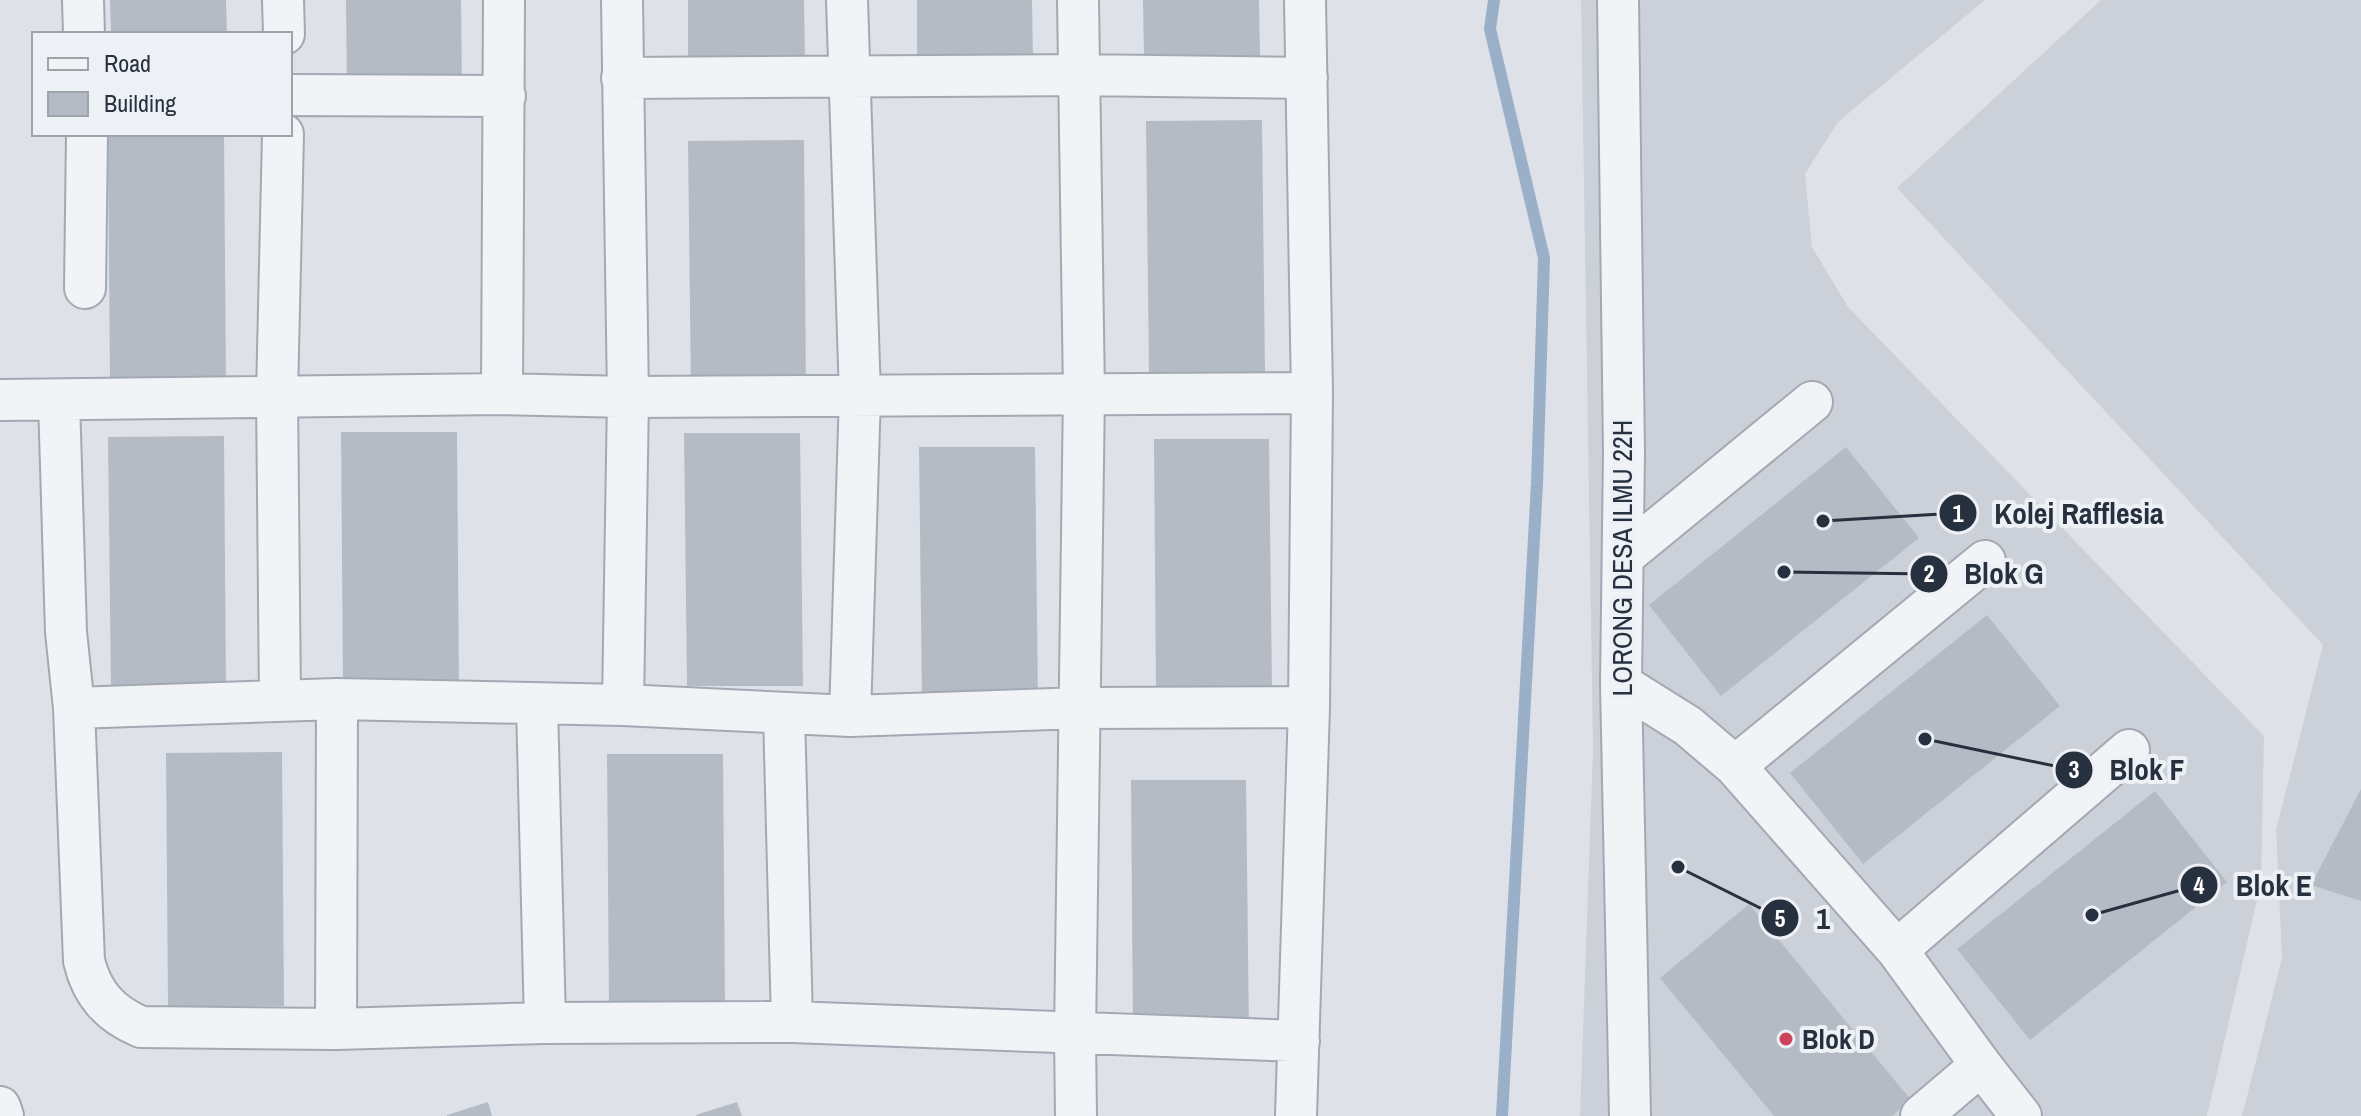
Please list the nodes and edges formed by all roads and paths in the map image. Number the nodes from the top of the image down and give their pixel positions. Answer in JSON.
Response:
{"nodes":[{"id":1,"x":83,"y":0,"type":"edge"},
{"id":2,"x":283,"y":0,"type":"edge"},
{"id":3,"x":504,"y":0,"type":"edge"},
{"id":4,"x":622,"y":0,"type":"edge"},
{"id":5,"x":847,"y":0,"type":"edge"},
{"id":6,"x":1078,"y":0,"type":"edge"},
{"id":7,"x":1305,"y":0,"type":"edge"},
{"id":8,"x":1618,"y":0,"type":"edge"},
{"id":9,"x":84,"y":32,"type":"edge"},
{"id":10,"x":284,"y":32,"type":"edge"},
{"id":11,"x":1078,"y":75,"type":"junction"},
{"id":12,"x":849,"y":76,"type":"junction"},
{"id":13,"x":622,"y":78,"type":"junction"},
{"id":14,"x":1307,"y":78,"type":"junction"},
{"id":15,"x":292,"y":95,"type":"edge"},
{"id":16,"x":505,"y":96,"type":"junction"},
{"id":17,"x":87,"y":136,"type":"edge"},
{"id":18,"x":283,"y":136,"type":"edge"},
{"id":19,"x":85,"y":288,"type":"dead end"},
{"id":20,"x":1084,"y":393,"type":"junction"},
{"id":21,"x":1312,"y":393,"type":"junction"},
{"id":22,"x":502,"y":394,"type":"junction"},
{"id":23,"x":277,"y":395,"type":"junction"},
{"id":24,"x":860,"y":395,"type":"junction"},
{"id":25,"x":628,"y":397,"type":"junction"},
{"id":26,"x":0,"y":400,"type":"edge"},
{"id":27,"x":59,"y":400,"type":"junction"},
{"id":28,"x":1812,"y":402,"type":"dead end"},
{"id":29,"x":1624,"y":556,"type":"junction"},
{"id":30,"x":1985,"y":561,"type":"dead end"},
{"id":31,"x":1621,"y":684,"type":"junction"},
{"id":32,"x":337,"y":699,"type":"junction"},
{"id":33,"x":280,"y":700,"type":"junction"},
{"id":34,"x":537,"y":705,"type":"junction"},
{"id":35,"x":623,"y":705,"type":"junction"},
{"id":36,"x":1309,"y":707,"type":"junction"},
{"id":37,"x":74,"y":708,"type":"junction"},
{"id":38,"x":1081,"y":708,"type":"junction"},
{"id":39,"x":784,"y":713,"type":"junction"},
{"id":40,"x":850,"y":716,"type":"junction"},
{"id":41,"x":2129,"y":750,"type":"dead end"},
{"id":42,"x":1735,"y":766,"type":"junction"},
{"id":43,"x":1897,"y":950,"type":"junction"},
{"id":44,"x":792,"y":1022,"type":"junction"},
{"id":45,"x":545,"y":1023,"type":"junction"},
{"id":46,"x":336,"y":1029,"type":"junction"},
{"id":47,"x":1075,"y":1035,"type":"junction"},
{"id":48,"x":1299,"y":1041,"type":"junction"},
{"id":49,"x":1981,"y":1065,"type":"junction"},
{"id":50,"x":0,"y":1107,"type":"edge"},
{"id":51,"x":3,"y":1116,"type":"edge"},
{"id":52,"x":1076,"y":1116,"type":"edge"},
{"id":53,"x":1296,"y":1116,"type":"edge"},
{"id":54,"x":1630,"y":1116,"type":"edge"},
{"id":55,"x":1921,"y":1116,"type":"edge"},
{"id":56,"x":2021,"y":1116,"type":"edge"}],
"edges":[{"from":1,"to":9,"type":"street"},
{"from":2,"to":10,"type":"street"},
{"from":3,"to":16,"type":"street"},
{"from":4,"to":13,"type":"street"},
{"from":5,"to":12,"type":"street"},
{"from":6,"to":11,"type":"street"},
{"from":7,"to":14,"type":"street"},
{"from":8,"to":29,"type":"street","name":"LORONG DESA ILMU 22H"},
{"from":11,"to":12,"type":"street"},
{"from":11,"to":14,"type":"street"},
{"from":11,"to":20,"type":"street"},
{"from":12,"to":13,"type":"street"},
{"from":12,"to":24,"type":"street"},
{"from":13,"to":25,"type":"street"},
{"from":14,"to":21,"type":"street"},
{"from":15,"to":16,"type":"street"},
{"from":16,"to":22,"type":"street"},
{"from":17,"to":19,"type":"street"},
{"from":18,"to":23,"type":"street"},
{"from":20,"to":21,"type":"street"},
{"from":20,"to":24,"type":"street"},
{"from":20,"to":38,"type":"street"},
{"from":21,"to":36,"type":"street"},
{"from":22,"to":23,"type":"street"},
{"from":22,"to":25,"type":"street"},
{"from":23,"to":27,"type":"street"},
{"from":23,"to":33,"type":"street"},
{"from":24,"to":25,"type":"street"},
{"from":24,"to":40,"type":"street"},
{"from":25,"to":35,"type":"street"},
{"from":26,"to":27,"type":"street"},
{"from":27,"to":37,"type":"street"},
{"from":28,"to":29,"type":"street"},
{"from":29,"to":31,"type":"street","name":"LORONG DESA ILMU 22H"},
{"from":30,"to":42,"type":"street"},
{"from":31,"to":42,"type":"street"},
{"from":31,"to":54,"type":"street","name":"LORONG DESA ILMU 22H"},
{"from":32,"to":33,"type":"street"},
{"from":32,"to":34,"type":"street"},
{"from":32,"to":46,"type":"street"},
{"from":33,"to":37,"type":"street"},
{"from":34,"to":35,"type":"street"},
{"from":34,"to":45,"type":"street"},
{"from":35,"to":39,"type":"street"},
{"from":36,"to":38,"type":"street"},
{"from":36,"to":48,"type":"street"},
{"from":37,"to":46,"type":"street"},
{"from":38,"to":40,"type":"street"},
{"from":38,"to":47,"type":"street"},
{"from":39,"to":40,"type":"street"},
{"from":39,"to":44,"type":"street"},
{"from":41,"to":43,"type":"street"},
{"from":42,"to":43,"type":"street"},
{"from":43,"to":49,"type":"street"},
{"from":44,"to":45,"type":"street"},
{"from":44,"to":47,"type":"street"},
{"from":45,"to":46,"type":"street"},
{"from":47,"to":48,"type":"street"},
{"from":47,"to":52,"type":"street"},
{"from":48,"to":53,"type":"street"},
{"from":49,"to":55,"type":"street"},
{"from":49,"to":56,"type":"street"},
{"from":50,"to":51,"type":"street"}]}
